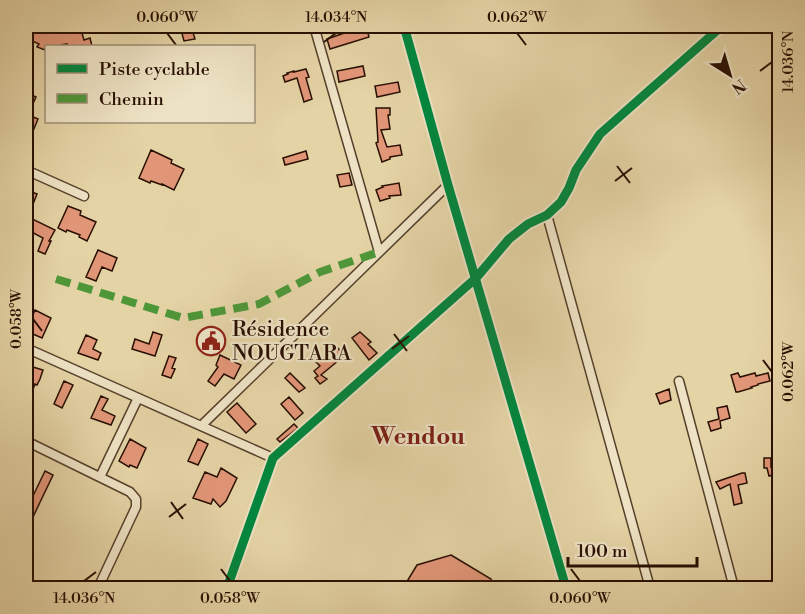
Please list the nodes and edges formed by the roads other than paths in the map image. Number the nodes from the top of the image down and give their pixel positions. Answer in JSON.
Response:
{"nodes":[{"id":1,"x":314,"y":26,"type":"edge"},
{"id":2,"x":404,"y":26,"type":"edge"},
{"id":3,"x":716,"y":28,"type":"edge"},
{"id":4,"x":26,"y":170,"type":"edge"},
{"id":5,"x":448,"y":185,"type":"junction"},
{"id":6,"x":84,"y":196,"type":"dead end"},
{"id":7,"x":547,"y":215,"type":"junction"},
{"id":8,"x":379,"y":252,"type":"junction"},
{"id":9,"x":476,"y":278,"type":"junction"},
{"id":10,"x":26,"y":348,"type":"edge"},
{"id":11,"x":679,"y":381,"type":"dead end"},
{"id":12,"x":138,"y":398,"type":"junction"},
{"id":13,"x":201,"y":426,"type":"junction"},
{"id":14,"x":26,"y":441,"type":"edge"},
{"id":15,"x":273,"y":458,"type":"junction"},
{"id":16,"x":100,"y":477,"type":"junction"},
{"id":17,"x":98,"y":588,"type":"edge"},
{"id":18,"x":227,"y":588,"type":"edge"},
{"id":19,"x":566,"y":588,"type":"edge"},
{"id":20,"x":651,"y":588,"type":"edge"},
{"id":21,"x":734,"y":588,"type":"edge"}],
"edges":[{"from":1,"to":8,"type":"street"},
{"from":2,"to":5,"type":"street"},
{"from":3,"to":7,"type":"street"},
{"from":4,"to":6,"type":"street"},
{"from":5,"to":8,"type":"street"},
{"from":5,"to":9,"type":"street"},
{"from":7,"to":9,"type":"street"},
{"from":7,"to":20,"type":"street"},
{"from":8,"to":13,"type":"street"},
{"from":9,"to":15,"type":"street"},
{"from":9,"to":19,"type":"street"},
{"from":10,"to":12,"type":"street"},
{"from":11,"to":21,"type":"street"},
{"from":12,"to":13,"type":"street"},
{"from":12,"to":16,"type":"street"},
{"from":13,"to":15,"type":"street"},
{"from":14,"to":16,"type":"street"},
{"from":15,"to":18,"type":"street"},
{"from":16,"to":17,"type":"street"}]}
